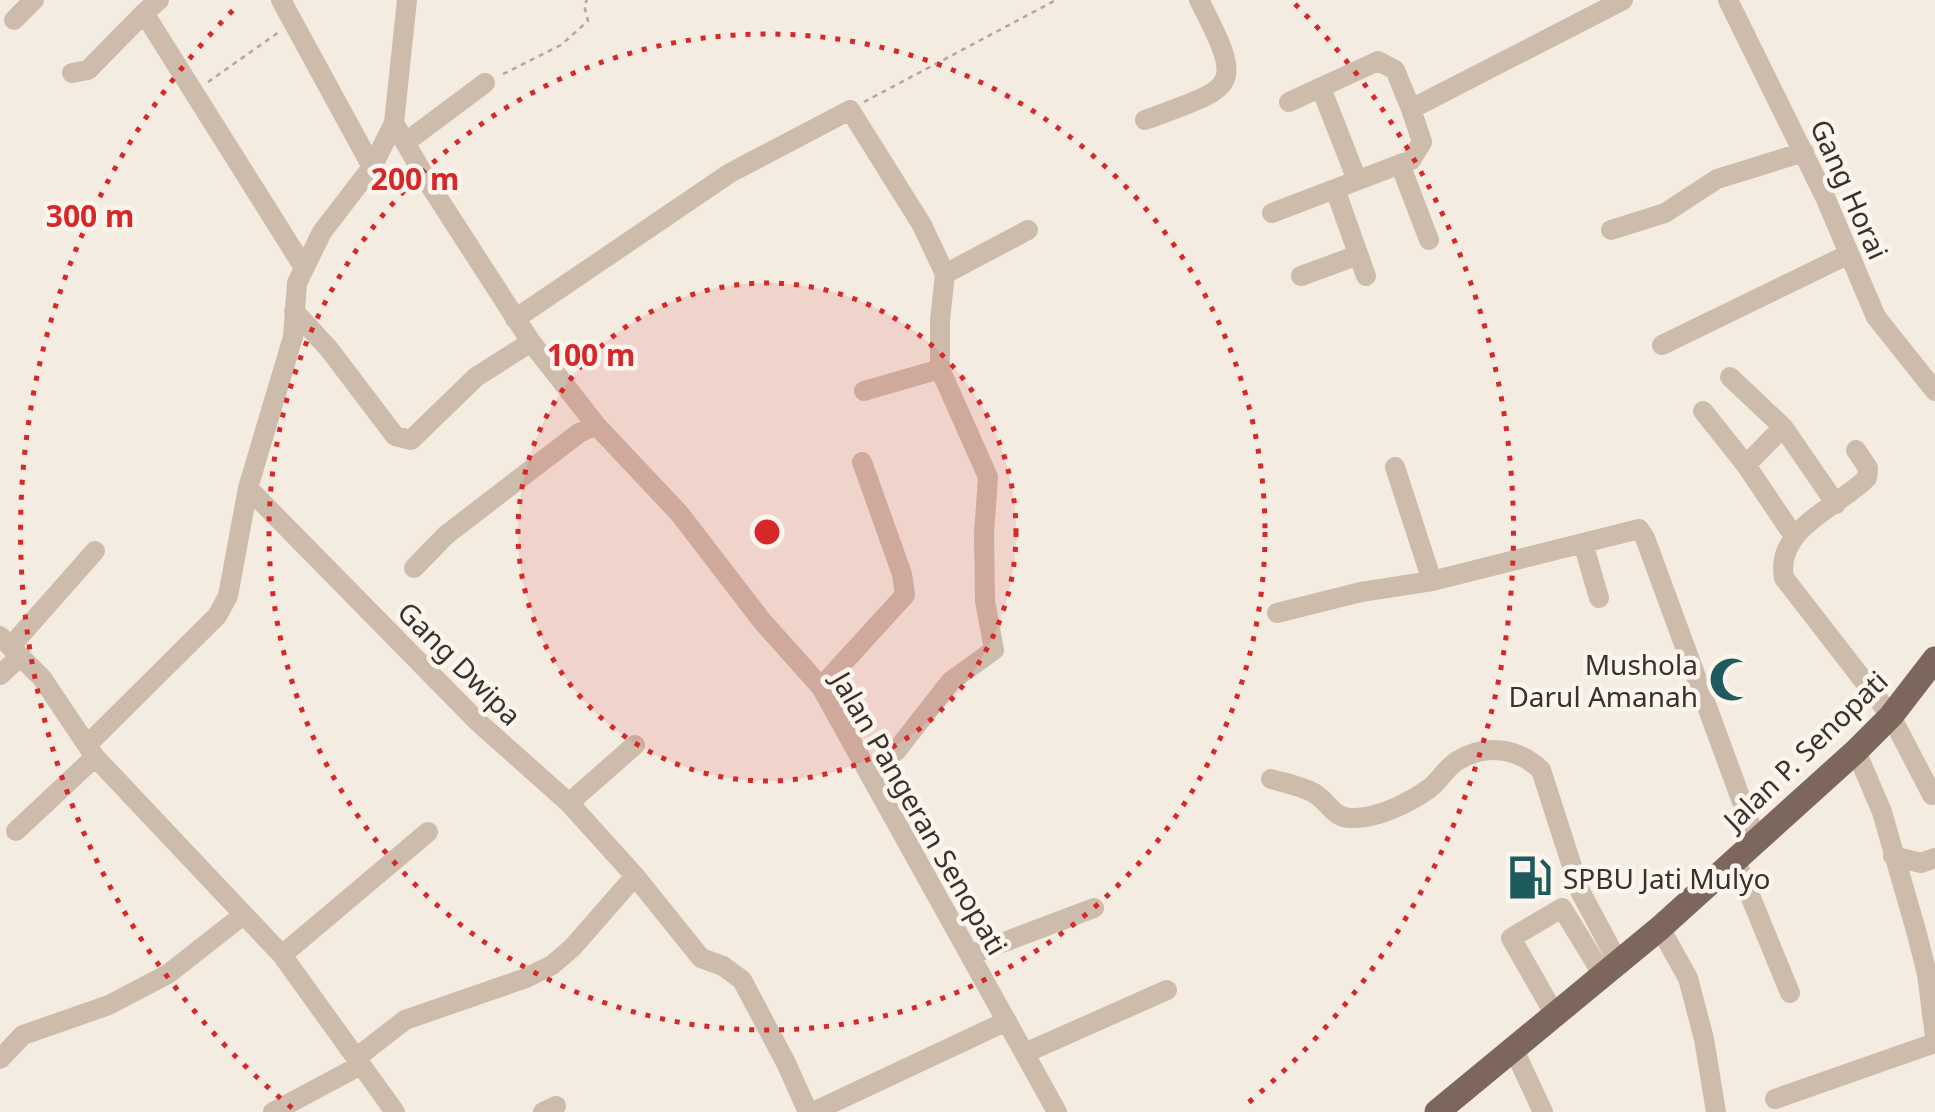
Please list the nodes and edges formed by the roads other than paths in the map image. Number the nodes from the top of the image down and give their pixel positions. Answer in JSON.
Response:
{"nodes":[{"id":1,"x":34,"y":0,"type":"edge"},
{"id":2,"x":407,"y":0,"type":"edge"},
{"id":3,"x":1198,"y":0,"type":"edge"},
{"id":4,"x":1623,"y":0,"type":"edge"},
{"id":5,"x":1728,"y":0,"type":"edge"},
{"id":6,"x":152,"y":7,"type":"edge"},
{"id":7,"x":287,"y":8,"type":"edge"},
{"id":8,"x":14,"y":20,"type":"dead end"},
{"id":9,"x":72,"y":73,"type":"dead end"},
{"id":10,"x":485,"y":83,"type":"road end"},
{"id":11,"x":1321,"y":88,"type":"junction"},
{"id":12,"x":1289,"y":102,"type":"dead end"},
{"id":13,"x":1412,"y":109,"type":"junction"},
{"id":14,"x":1146,"y":120,"type":"dead end"},
{"id":15,"x":394,"y":123,"type":"junction"},
{"id":16,"x":406,"y":142,"type":"junction"},
{"id":17,"x":1804,"y":152,"type":"junction"},
{"id":18,"x":1400,"y":164,"type":"junction"},
{"id":19,"x":372,"y":166,"type":"junction"},
{"id":20,"x":1357,"y":180,"type":"junction"},
{"id":21,"x":1335,"y":189,"type":"junction"},
{"id":22,"x":1272,"y":212,"type":"dead end"},
{"id":23,"x":1028,"y":230,"type":"dead end"},
{"id":24,"x":1612,"y":230,"type":"dead end"},
{"id":25,"x":1429,"y":240,"type":"dead end"},
{"id":26,"x":1849,"y":254,"type":"junction"},
{"id":27,"x":1358,"y":256,"type":"junction"},
{"id":28,"x":303,"y":266,"type":"junction"},
{"id":29,"x":945,"y":274,"type":"junction"},
{"id":30,"x":1301,"y":276,"type":"dead end"},
{"id":31,"x":1366,"y":276,"type":"dead end"},
{"id":32,"x":294,"y":311,"type":"junction"},
{"id":33,"x":515,"y":319,"type":"junction"},
{"id":34,"x":531,"y":342,"type":"junction"},
{"id":35,"x":1662,"y":345,"type":"dead end"},
{"id":36,"x":940,"y":369,"type":"junction"},
{"id":37,"x":1730,"y":377,"type":"dead end"},
{"id":38,"x":864,"y":391,"type":"dead end"},
{"id":39,"x":1935,"y":391,"type":"edge"},
{"id":40,"x":1704,"y":411,"type":"dead end"},
{"id":41,"x":596,"y":425,"type":"junction"},
{"id":42,"x":1783,"y":426,"type":"junction"},
{"id":43,"x":1856,"y":450,"type":"dead end"},
{"id":44,"x":862,"y":462,"type":"dead end"},
{"id":45,"x":1746,"y":465,"type":"junction"},
{"id":46,"x":1395,"y":467,"type":"dead end"},
{"id":47,"x":248,"y":488,"type":"junction"},
{"id":48,"x":1836,"y":504,"type":"junction"},
{"id":49,"x":1793,"y":536,"type":"junction"},
{"id":50,"x":1583,"y":543,"type":"junction"},
{"id":51,"x":95,"y":551,"type":"dead end"},
{"id":52,"x":414,"y":568,"type":"dead end"},
{"id":53,"x":1432,"y":581,"type":"junction"},
{"id":54,"x":1599,"y":598,"type":"dead end"},
{"id":55,"x":1278,"y":613,"type":"dead end"},
{"id":56,"x":11,"y":646,"type":"edge"},
{"id":57,"x":1935,"y":659,"type":"edge"},
{"id":58,"x":0,"y":676,"type":"edge"},
{"id":59,"x":822,"y":687,"type":"junction"},
{"id":60,"x":1891,"y":716,"type":"junction"},
{"id":61,"x":635,"y":744,"type":"dead end"},
{"id":62,"x":1856,"y":750,"type":"junction"},
{"id":63,"x":91,"y":751,"type":"junction"},
{"id":64,"x":872,"y":774,"type":"junction"},
{"id":65,"x":1270,"y":779,"type":"dead end"},
{"id":66,"x":1932,"y":795,"type":"dead end"},
{"id":67,"x":569,"y":804,"type":"junction"},
{"id":68,"x":16,"y":831,"type":"dead end"},
{"id":69,"x":428,"y":832,"type":"dead end"},
{"id":70,"x":1756,"y":840,"type":"junction"},
{"id":71,"x":1893,"y":856,"type":"junction"},
{"id":72,"x":1935,"y":858,"type":"edge"},
{"id":73,"x":1736,"y":859,"type":"junction"},
{"id":74,"x":635,"y":876,"type":"junction"},
{"id":75,"x":1094,"y":908,"type":"dead end"},
{"id":76,"x":242,"y":916,"type":"junction"},
{"id":77,"x":1660,"y":928,"type":"junction"},
{"id":78,"x":970,"y":955,"type":"junction"},
{"id":79,"x":282,"y":956,"type":"junction"},
{"id":80,"x":1611,"y":968,"type":"junction"},
{"id":81,"x":1931,"y":973,"type":"edge"},
{"id":82,"x":1167,"y":990,"type":"dead end"},
{"id":83,"x":1790,"y":993,"type":"dead end"},
{"id":84,"x":1555,"y":1015,"type":"junction"},
{"id":85,"x":1007,"y":1022,"type":"junction"},
{"id":86,"x":1935,"y":1040,"type":"edge"},
{"id":87,"x":1514,"y":1050,"type":"junction"},
{"id":88,"x":1025,"y":1053,"type":"junction"},
{"id":89,"x":0,"y":1059,"type":"edge"},
{"id":90,"x":358,"y":1062,"type":"junction"},
{"id":91,"x":1775,"y":1099,"type":"dead end"},
{"id":92,"x":273,"y":1112,"type":"edge"},
{"id":93,"x":395,"y":1112,"type":"edge"},
{"id":94,"x":810,"y":1112,"type":"edge"},
{"id":95,"x":1056,"y":1112,"type":"edge"},
{"id":96,"x":1437,"y":1112,"type":"edge"},
{"id":97,"x":1543,"y":1112,"type":"edge"},
{"id":98,"x":1716,"y":1112,"type":"edge"}],
"edges":[{"from":1,"to":8,"type":"street"},
{"from":2,"to":15,"type":"street"},
{"from":3,"to":14,"type":"street"},
{"from":4,"to":13,"type":"street"},
{"from":5,"to":17,"type":"street","name":"Gang Horai"},
{"from":6,"to":9,"type":"street"},
{"from":6,"to":28,"type":"street"},
{"from":7,"to":19,"type":"street"},
{"from":10,"to":16,"type":"street"},
{"from":11,"to":12,"type":"street"},
{"from":11,"to":13,"type":"street"},
{"from":11,"to":20,"type":"street"},
{"from":13,"to":18,"type":"street"},
{"from":15,"to":16,"type":"street","name":"Jalan Pangeran Senopati"},
{"from":15,"to":19,"type":"street"},
{"from":16,"to":33,"type":"street","name":"Jalan Pangeran Senopati"},
{"from":17,"to":24,"type":"street"},
{"from":17,"to":26,"type":"street","name":"Gang Horai"},
{"from":18,"to":20,"type":"street"},
{"from":18,"to":25,"type":"street"},
{"from":19,"to":28,"type":"street"},
{"from":20,"to":21,"type":"street"},
{"from":21,"to":22,"type":"street"},
{"from":21,"to":27,"type":"street"},
{"from":23,"to":29,"type":"street"},
{"from":26,"to":35,"type":"street"},
{"from":26,"to":39,"type":"street","name":"Gang Horai"},
{"from":27,"to":30,"type":"street"},
{"from":27,"to":31,"type":"street"},
{"from":28,"to":32,"type":"street"},
{"from":29,"to":33,"type":"street"},
{"from":29,"to":36,"type":"street"},
{"from":32,"to":34,"type":"street"},
{"from":32,"to":47,"type":"street"},
{"from":33,"to":34,"type":"street","name":"Jalan Pangeran Senopati"},
{"from":34,"to":41,"type":"street","name":"Jalan Pangeran Senopati"},
{"from":36,"to":38,"type":"street"},
{"from":36,"to":64,"type":"street"},
{"from":37,"to":42,"type":"street"},
{"from":40,"to":45,"type":"street"},
{"from":41,"to":52,"type":"street"},
{"from":41,"to":59,"type":"street","name":"Jalan Pangeran Senopati"},
{"from":42,"to":45,"type":"street"},
{"from":42,"to":48,"type":"street"},
{"from":43,"to":48,"type":"street"},
{"from":44,"to":59,"type":"street"},
{"from":45,"to":49,"type":"street"},
{"from":46,"to":53,"type":"street"},
{"from":47,"to":63,"type":"street"},
{"from":47,"to":67,"type":"street","name":"Gang Dwipa"},
{"from":48,"to":49,"type":"street"},
{"from":49,"to":60,"type":"street"},
{"from":50,"to":53,"type":"street"},
{"from":50,"to":54,"type":"street"},
{"from":50,"to":70,"type":"street"},
{"from":51,"to":56,"type":"street"},
{"from":53,"to":55,"type":"street"},
{"from":56,"to":58,"type":"street"},
{"from":56,"to":63,"type":"street"},
{"from":57,"to":60,"type":"main road","name":"Jalan P. Senopati"},
{"from":59,"to":64,"type":"street","name":"Jalan Pangeran Senopati"},
{"from":60,"to":62,"type":"main road","name":"Jalan P. Senopati"},
{"from":60,"to":66,"type":"street"},
{"from":61,"to":67,"type":"street"},
{"from":62,"to":70,"type":"main road","name":"Jalan P. Senopati"},
{"from":62,"to":71,"type":"street"},
{"from":63,"to":68,"type":"street"},
{"from":63,"to":76,"type":"street"},
{"from":64,"to":78,"type":"street","name":"Jalan Pangeran Senopati"},
{"from":65,"to":80,"type":"street"},
{"from":67,"to":74,"type":"street","name":"Gang Dwipa"},
{"from":69,"to":79,"type":"street"},
{"from":70,"to":73,"type":"main road","name":"Jalan P. Senopati"},
{"from":71,"to":72,"type":"street"},
{"from":71,"to":81,"type":"street"},
{"from":73,"to":77,"type":"main road","name":"Jalan P. Senopati"},
{"from":73,"to":83,"type":"street"},
{"from":74,"to":90,"type":"street"},
{"from":74,"to":94,"type":"street","name":"Gang Dwipa"},
{"from":75,"to":78,"type":"street"},
{"from":76,"to":79,"type":"street"},
{"from":76,"to":89,"type":"street"},
{"from":77,"to":80,"type":"main road","name":"Jalan P. Senopati"},
{"from":77,"to":98,"type":"street"},
{"from":78,"to":85,"type":"street","name":"Jalan Pangeran Senopati"},
{"from":79,"to":90,"type":"street"},
{"from":80,"to":84,"type":"main road","name":"Jalan P. Senopati"},
{"from":80,"to":84,"type":"street"},
{"from":81,"to":86,"type":"street"},
{"from":82,"to":88,"type":"street"},
{"from":84,"to":87,"type":"main road","name":"Jalan P. Senopati"},
{"from":85,"to":88,"type":"street","name":"Jalan Pangeran Senopati"},
{"from":85,"to":94,"type":"street","name":"Gang Dwipa"},
{"from":86,"to":91,"type":"street"},
{"from":87,"to":96,"type":"main road","name":"Jalan P. Senopati"},
{"from":87,"to":97,"type":"street"},
{"from":88,"to":95,"type":"street","name":"Jalan Pangeran Senopati"},
{"from":90,"to":92,"type":"street"},
{"from":90,"to":93,"type":"street"}]}
